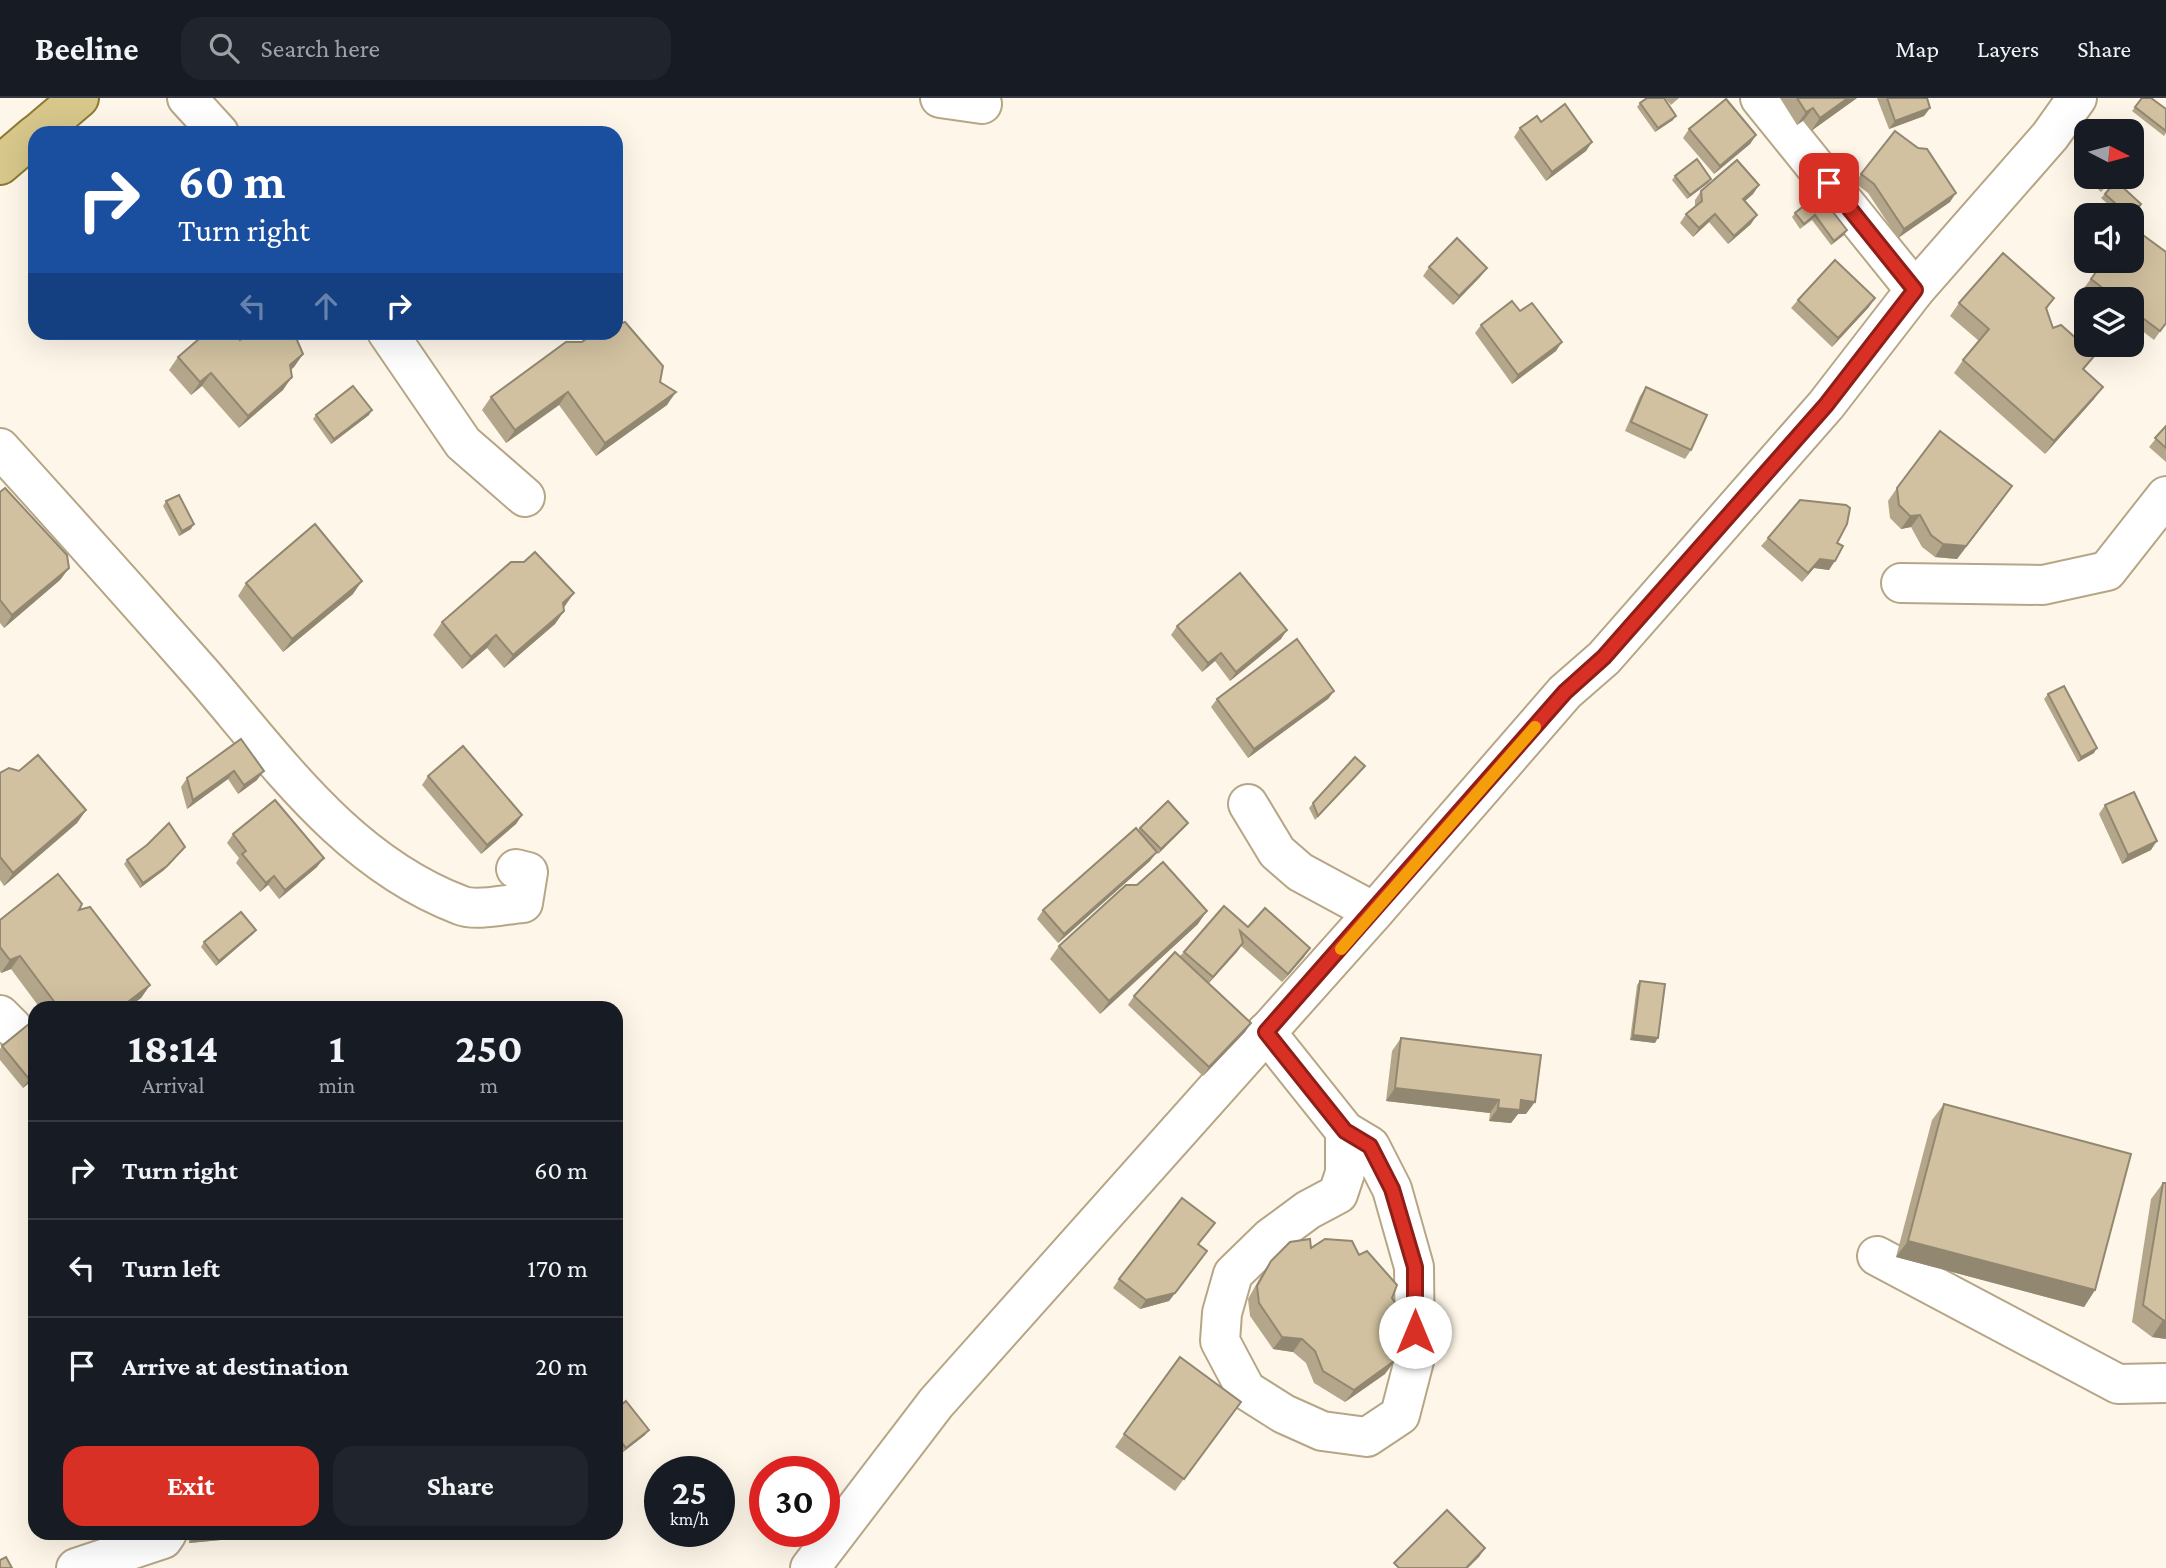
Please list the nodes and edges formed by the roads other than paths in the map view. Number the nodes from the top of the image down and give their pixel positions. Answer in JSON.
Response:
{"nodes":[{"id":1,"x":79,"y":98,"type":"edge"},
{"id":2,"x":187,"y":98,"type":"edge"},
{"id":3,"x":940,"y":98,"type":"edge"},
{"id":4,"x":1760,"y":98,"type":"edge"},
{"id":5,"x":2077,"y":98,"type":"edge"},
{"id":6,"x":982,"y":104,"type":"dead end"},
{"id":7,"x":46,"y":126,"type":"edge"},
{"id":8,"x":213,"y":126,"type":"edge"},
{"id":9,"x":28,"y":141,"type":"edge"},
{"id":10,"x":0,"y":165,"type":"edge"},
{"id":11,"x":1915,"y":290,"type":"junction"},
{"id":12,"x":392,"y":340,"type":"edge"},
{"id":13,"x":0,"y":448,"type":"edge"},
{"id":14,"x":2166,"y":496,"type":"edge"},
{"id":15,"x":525,"y":497,"type":"dead end"},
{"id":16,"x":1901,"y":583,"type":"dead end"},
{"id":17,"x":1248,"y":804,"type":"dead end"},
{"id":18,"x":516,"y":869,"type":"dead end"},
{"id":19,"x":1374,"y":912,"type":"junction"},
{"id":20,"x":1266,"y":1032,"type":"junction"},
{"id":21,"x":1345,"y":1131,"type":"junction"},
{"id":22,"x":1877,"y":1256,"type":"dead end"},
{"id":23,"x":2166,"y":1383,"type":"edge"},
{"id":24,"x":160,"y":1540,"type":"edge"},
{"id":25,"x":76,"y":1568,"type":"edge"},
{"id":26,"x":810,"y":1568,"type":"edge"}],
"edges":[{"from":1,"to":7,"type":"main road"},
{"from":2,"to":8,"type":"street"},
{"from":3,"to":6,"type":"street"},
{"from":4,"to":11,"type":"street"},
{"from":5,"to":11,"type":"street"},
{"from":9,"to":10,"type":"main road"},
{"from":11,"to":19,"type":"street"},
{"from":12,"to":15,"type":"street"},
{"from":13,"to":18,"type":"street"},
{"from":14,"to":16,"type":"street"},
{"from":17,"to":19,"type":"street"},
{"from":19,"to":20,"type":"street"},
{"from":20,"to":21,"type":"street"},
{"from":20,"to":26,"type":"street"},
{"from":21,"to":21,"type":"street"},
{"from":22,"to":23,"type":"street"},
{"from":24,"to":25,"type":"street"}]}
